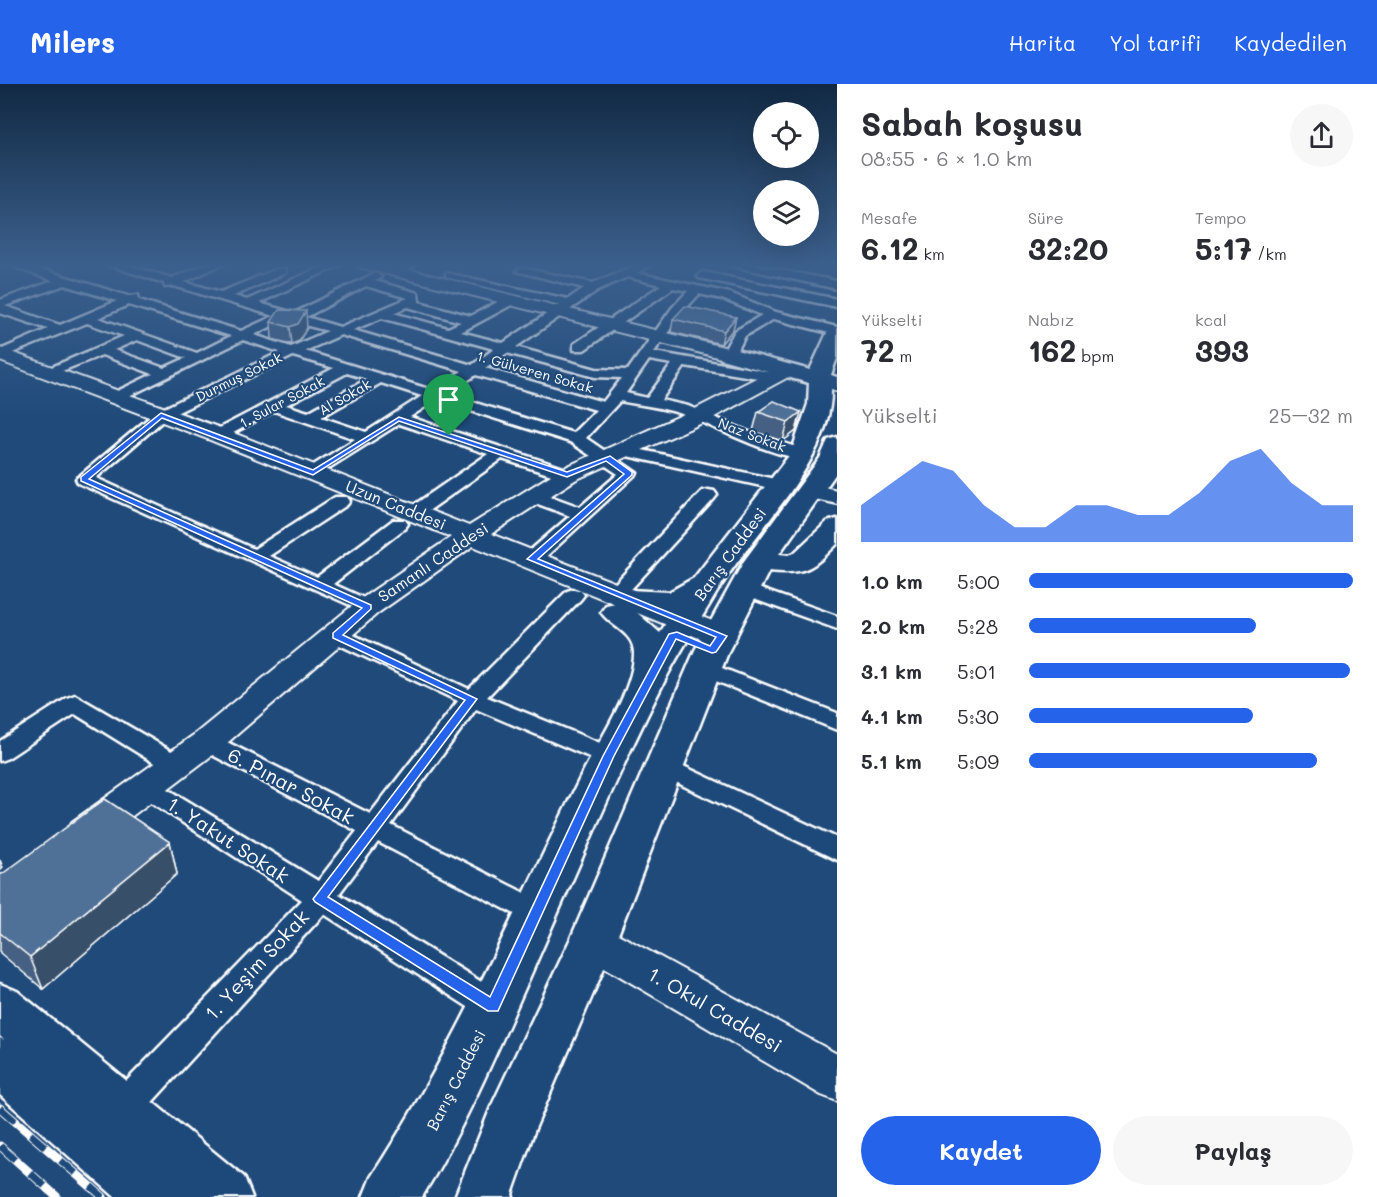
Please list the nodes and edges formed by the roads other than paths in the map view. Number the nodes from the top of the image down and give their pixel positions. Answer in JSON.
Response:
{"nodes":[{"id":1,"x":21,"y":316,"type":"edge"},
{"id":2,"x":91,"y":316,"type":"edge"},
{"id":3,"x":179,"y":316,"type":"edge"},
{"id":4,"x":286,"y":316,"type":"edge"},
{"id":5,"x":378,"y":316,"type":"edge"},
{"id":6,"x":389,"y":316,"type":"edge"},
{"id":7,"x":455,"y":316,"type":"edge"},
{"id":8,"x":482,"y":316,"type":"edge"},
{"id":9,"x":550,"y":316,"type":"edge"},
{"id":10,"x":588,"y":316,"type":"edge"},
{"id":11,"x":623,"y":316,"type":"edge"},
{"id":12,"x":672,"y":316,"type":"edge"},
{"id":13,"x":770,"y":316,"type":"edge"},
{"id":14,"x":773,"y":316,"type":"edge"},
{"id":15,"x":289,"y":317,"type":"junction"},
{"id":16,"x":86,"y":318,"type":"junction"},
{"id":17,"x":473,"y":321,"type":"junction"},
{"id":18,"x":611,"y":324,"type":"junction"},
{"id":19,"x":60,"y":329,"type":"junction"},
{"id":20,"x":342,"y":332,"type":"junction"},
{"id":21,"x":449,"y":333,"type":"junction"},
{"id":22,"x":136,"y":336,"type":"junction"},
{"id":23,"x":241,"y":336,"type":"junction"},
{"id":24,"x":658,"y":336,"type":"junction"},
{"id":25,"x":579,"y":347,"type":"dead end"},
{"id":26,"x":504,"y":348,"type":"junction"},
{"id":27,"x":102,"y":350,"type":"junction"},
{"id":28,"x":290,"y":352,"type":"junction"},
{"id":29,"x":0,"y":354,"type":"edge"},
{"id":30,"x":729,"y":354,"type":"junction"},
{"id":31,"x":646,"y":355,"type":"junction"},
{"id":32,"x":196,"y":357,"type":"junction"},
{"id":33,"x":681,"y":361,"type":"junction"},
{"id":34,"x":815,"y":367,"type":"edge"},
{"id":35,"x":0,"y":368,"type":"edge"},
{"id":36,"x":345,"y":368,"type":"junction"},
{"id":37,"x":473,"y":370,"type":"junction"},
{"id":38,"x":47,"y":372,"type":"junction"},
{"id":39,"x":164,"y":373,"type":"junction"},
{"id":40,"x":595,"y":373,"type":"junction"},
{"id":41,"x":633,"y":374,"type":"junction"},
{"id":42,"x":381,"y":377,"type":"junction"},
{"id":43,"x":434,"y":395,"type":"junction"},
{"id":44,"x":617,"y":396,"type":"junction"},
{"id":45,"x":114,"y":398,"type":"junction"},
{"id":46,"x":569,"y":398,"type":"junction"},
{"id":47,"x":651,"y":403,"type":"junction"},
{"id":48,"x":274,"y":406,"type":"junction"},
{"id":49,"x":606,"y":408,"type":"junction"},
{"id":50,"x":701,"y":415,"type":"junction"},
{"id":51,"x":309,"y":418,"type":"junction"},
{"id":52,"x":154,"y":419,"type":"junction"},
{"id":53,"x":399,"y":419,"type":"junction"},
{"id":54,"x":218,"y":435,"type":"junction"},
{"id":55,"x":367,"y":438,"type":"junction"},
{"id":56,"x":576,"y":439,"type":"junction"},
{"id":57,"x":500,"y":453,"type":"junction"},
{"id":58,"x":615,"y":454,"type":"junction"},
{"id":59,"x":822,"y":470,"type":"edge"},
{"id":60,"x":313,"y":472,"type":"junction"},
{"id":61,"x":567,"y":475,"type":"junction"},
{"id":62,"x":708,"y":495,"type":"dead end"},
{"id":63,"x":532,"y":496,"type":"junction"},
{"id":64,"x":341,"y":501,"type":"junction"},
{"id":65,"x":582,"y":514,"type":"junction"},
{"id":66,"x":406,"y":518,"type":"junction"},
{"id":67,"x":837,"y":528,"type":"edge"},
{"id":68,"x":464,"y":541,"type":"junction"},
{"id":69,"x":255,"y":556,"type":"junction"},
{"id":70,"x":532,"y":559,"type":"junction"},
{"id":71,"x":752,"y":575,"type":"junction"},
{"id":72,"x":319,"y":585,"type":"junction"},
{"id":73,"x":705,"y":585,"type":"junction"},
{"id":74,"x":574,"y":595,"type":"junction"},
{"id":75,"x":621,"y":602,"type":"junction"},
{"id":76,"x":368,"y":607,"type":"junction"},
{"id":77,"x":837,"y":623,"type":"edge"},
{"id":78,"x":677,"y":628,"type":"junction"},
{"id":79,"x":336,"y":635,"type":"junction"},
{"id":80,"x":713,"y":651,"type":"junction"},
{"id":81,"x":649,"y":678,"type":"junction"},
{"id":82,"x":472,"y":699,"type":"junction"},
{"id":83,"x":837,"y":722,"type":"edge"},
{"id":84,"x":207,"y":742,"type":"junction"},
{"id":85,"x":0,"y":752,"type":"edge"},
{"id":86,"x":609,"y":756,"type":"junction"},
{"id":87,"x":176,"y":765,"type":"junction"},
{"id":88,"x":664,"y":766,"type":"junction"},
{"id":89,"x":146,"y":787,"type":"junction"},
{"id":90,"x":373,"y":829,"type":"junction"},
{"id":91,"x":64,"y":847,"type":"edge"},
{"id":92,"x":837,"y":850,"type":"edge"},
{"id":93,"x":320,"y":899,"type":"junction"},
{"id":94,"x":536,"y":912,"type":"junction"},
{"id":95,"x":593,"y":940,"type":"junction"},
{"id":96,"x":0,"y":1006,"type":"edge"},
{"id":97,"x":493,"y":1006,"type":"junction"},
{"id":98,"x":0,"y":1062,"type":"edge"},
{"id":99,"x":836,"y":1073,"type":"edge"},
{"id":100,"x":122,"y":1110,"type":"junction"},
{"id":101,"x":405,"y":1176,"type":"edge"},
{"id":102,"x":484,"y":1196,"type":"edge"},
{"id":103,"x":157,"y":1197,"type":"edge"},
{"id":104,"x":224,"y":1197,"type":"edge"}],
"edges":[{"from":1,"to":19,"type":"street"},
{"from":2,"to":16,"type":"street"},
{"from":3,"to":23,"type":"street"},
{"from":4,"to":15,"type":"street","name":"1. Gülveren Sokak"},
{"from":5,"to":20,"type":"street","name":"Durmuş Sokak"},
{"from":6,"to":21,"type":"street"},
{"from":7,"to":17,"type":"street"},
{"from":8,"to":17,"type":"street"},
{"from":9,"to":26,"type":"street"},
{"from":10,"to":18,"type":"main road"},
{"from":11,"to":18,"type":"street"},
{"from":12,"to":24,"type":"street"},
{"from":13,"to":30,"type":"street"},
{"from":14,"to":34,"type":"street"},
{"from":15,"to":20,"type":"street","name":"1. Gülveren Sokak"},
{"from":15,"to":23,"type":"street"},
{"from":16,"to":19,"type":"street"},
{"from":16,"to":22,"type":"street"},
{"from":17,"to":21,"type":"street"},
{"from":18,"to":24,"type":"main road"},
{"from":18,"to":25,"type":"street"},
{"from":19,"to":29,"type":"street"},
{"from":20,"to":28,"type":"street","name":"Durmuş Sokak"},
{"from":20,"to":37,"type":"street","name":"1. Gülveren Sokak"},
{"from":21,"to":26,"type":"street"},
{"from":22,"to":27,"type":"street"},
{"from":22,"to":32,"type":"street"},
{"from":23,"to":28,"type":"street"},
{"from":23,"to":32,"type":"street"},
{"from":24,"to":30,"type":"main road"},
{"from":24,"to":31,"type":"street"},
{"from":26,"to":37,"type":"street"},
{"from":26,"to":40,"type":"street"},
{"from":27,"to":38,"type":"street"},
{"from":27,"to":39,"type":"street"},
{"from":28,"to":36,"type":"street"},
{"from":28,"to":52,"type":"street","name":"Durmuş Sokak"},
{"from":29,"to":38,"type":"main road","name":"Uzun Caddesi"},
{"from":30,"to":34,"type":"main road"},
{"from":31,"to":33,"type":"street"},
{"from":31,"to":41,"type":"street"},
{"from":32,"to":39,"type":"street"},
{"from":33,"to":34,"type":"street"},
{"from":33,"to":47,"type":"street"},
{"from":34,"to":50,"type":"main road","name":"Samanlı Caddesi"},
{"from":34,"to":59,"type":"main road","name":"Barış Caddesi"},
{"from":35,"to":52,"type":"main road","name":"Uzun Caddesi"},
{"from":36,"to":42,"type":"street"},
{"from":36,"to":48,"type":"street","name":"1. Sular Sokak"},
{"from":37,"to":43,"type":"street"},
{"from":37,"to":46,"type":"street","name":"1. Gülveren Sokak"},
{"from":38,"to":45,"type":"main road","name":"Uzun Caddesi"},
{"from":39,"to":45,"type":"street"},
{"from":40,"to":41,"type":"street"},
{"from":40,"to":46,"type":"street"},
{"from":41,"to":44,"type":"street"},
{"from":42,"to":43,"type":"street"},
{"from":42,"to":51,"type":"street","name":"Al Sokak"},
{"from":43,"to":53,"type":"street"},
{"from":43,"to":56,"type":"street"},
{"from":44,"to":47,"type":"street","name":"Naz Sokak"},
{"from":44,"to":49,"type":"street"},
{"from":45,"to":52,"type":"main road","name":"Uzun Caddesi"},
{"from":46,"to":49,"type":"street","name":"1. Gülveren Sokak"},
{"from":47,"to":50,"type":"street","name":"Naz Sokak"},
{"from":48,"to":51,"type":"street"},
{"from":48,"to":54,"type":"street","name":"1. Sular Sokak"},
{"from":49,"to":56,"type":"street"},
{"from":50,"to":58,"type":"main road","name":"Samanlı Caddesi"},
{"from":50,"to":59,"type":"street","name":"Naz Sokak"},
{"from":51,"to":55,"type":"street"},
{"from":52,"to":54,"type":"main road","name":"Uzun Caddesi"},
{"from":52,"to":64,"type":"main road","name":"Uzun Caddesi"},
{"from":52,"to":69,"type":"street","name":"Durmuş Sokak"},
{"from":53,"to":55,"type":"street"},
{"from":53,"to":57,"type":"street"},
{"from":54,"to":60,"type":"main road","name":"Uzun Caddesi"},
{"from":55,"to":60,"type":"street"},
{"from":56,"to":58,"type":"street"},
{"from":57,"to":61,"type":"street"},
{"from":57,"to":66,"type":"street"},
{"from":58,"to":59,"type":"street"},
{"from":58,"to":61,"type":"main road","name":"Samanlı Caddesi"},
{"from":58,"to":65,"type":"street"},
{"from":59,"to":71,"type":"main road","name":"Barış Caddesi"},
{"from":59,"to":73,"type":"main road","name":"Barış Caddesi"},
{"from":60,"to":66,"type":"main road","name":"Uzun Caddesi"},
{"from":61,"to":63,"type":"main road","name":"Samanlı Caddesi"},
{"from":62,"to":75,"type":"street"},
{"from":63,"to":65,"type":"street"},
{"from":63,"to":68,"type":"main road","name":"Samanlı Caddesi"},
{"from":64,"to":66,"type":"main road","name":"Uzun Caddesi"},
{"from":64,"to":69,"type":"street"},
{"from":65,"to":70,"type":"street"},
{"from":66,"to":68,"type":"main road","name":"Uzun Caddesi"},
{"from":66,"to":72,"type":"street"},
{"from":67,"to":71,"type":"main road"},
{"from":68,"to":70,"type":"main road","name":"Uzun Caddesi"},
{"from":68,"to":74,"type":"main road","name":"Uzun Caddesi"},
{"from":68,"to":76,"type":"main road","name":"Samanlı Caddesi"},
{"from":69,"to":72,"type":"street"},
{"from":70,"to":75,"type":"main road","name":"Uzun Caddesi"},
{"from":71,"to":77,"type":"street"},
{"from":71,"to":80,"type":"main road","name":"Barış Caddesi"},
{"from":72,"to":76,"type":"street"},
{"from":73,"to":75,"type":"main road"},
{"from":73,"to":78,"type":"main road","name":"Barış Caddesi"},
{"from":74,"to":75,"type":"main road","name":"Uzun Caddesi"},
{"from":74,"to":82,"type":"street","name":"1. Yeşim Sokak"},
{"from":75,"to":78,"type":"main road","name":"Uzun Caddesi"},
{"from":75,"to":81,"type":"main road"},
{"from":76,"to":79,"type":"main road","name":"Samanlı Caddesi"},
{"from":78,"to":80,"type":"main road","name":"Uzun Caddesi"},
{"from":78,"to":81,"type":"main road","name":"Barış Caddesi"},
{"from":79,"to":82,"type":"street"},
{"from":79,"to":84,"type":"main road","name":"Samanlı Caddesi"},
{"from":80,"to":83,"type":"street"},
{"from":80,"to":88,"type":"main road","name":"Barış Caddesi"},
{"from":81,"to":86,"type":"main road","name":"Barış Caddesi"},
{"from":82,"to":86,"type":"street"},
{"from":82,"to":90,"type":"street","name":"1. Yeşim Sokak"},
{"from":84,"to":87,"type":"main road","name":"Samanlı Caddesi"},
{"from":84,"to":90,"type":"street","name":"6. Pınar Sokak"},
{"from":85,"to":87,"type":"street"},
{"from":86,"to":94,"type":"main road","name":"Barış Caddesi"},
{"from":87,"to":89,"type":"main road","name":"Samanlı Caddesi"},
{"from":88,"to":92,"type":"street"},
{"from":88,"to":95,"type":"main road","name":"Barış Caddesi"},
{"from":89,"to":91,"type":"main road","name":"Samanlı Caddesi"},
{"from":89,"to":93,"type":"street","name":"1. Yakut Sokak"},
{"from":90,"to":93,"type":"street","name":"1. Yeşim Sokak"},
{"from":90,"to":94,"type":"street","name":"6. Pınar Sokak"},
{"from":93,"to":97,"type":"street","name":"1. Yakut Sokak"},
{"from":93,"to":100,"type":"street","name":"1. Yeşim Sokak"},
{"from":94,"to":97,"type":"main road","name":"Barış Caddesi"},
{"from":95,"to":99,"type":"main road","name":"1. Okul Caddesi"},
{"from":95,"to":102,"type":"main road","name":"Barış Caddesi"},
{"from":96,"to":100,"type":"main road"},
{"from":97,"to":101,"type":"main road","name":"Barış Caddesi"},
{"from":98,"to":103,"type":"main road"},
{"from":100,"to":104,"type":"main road"}]}
